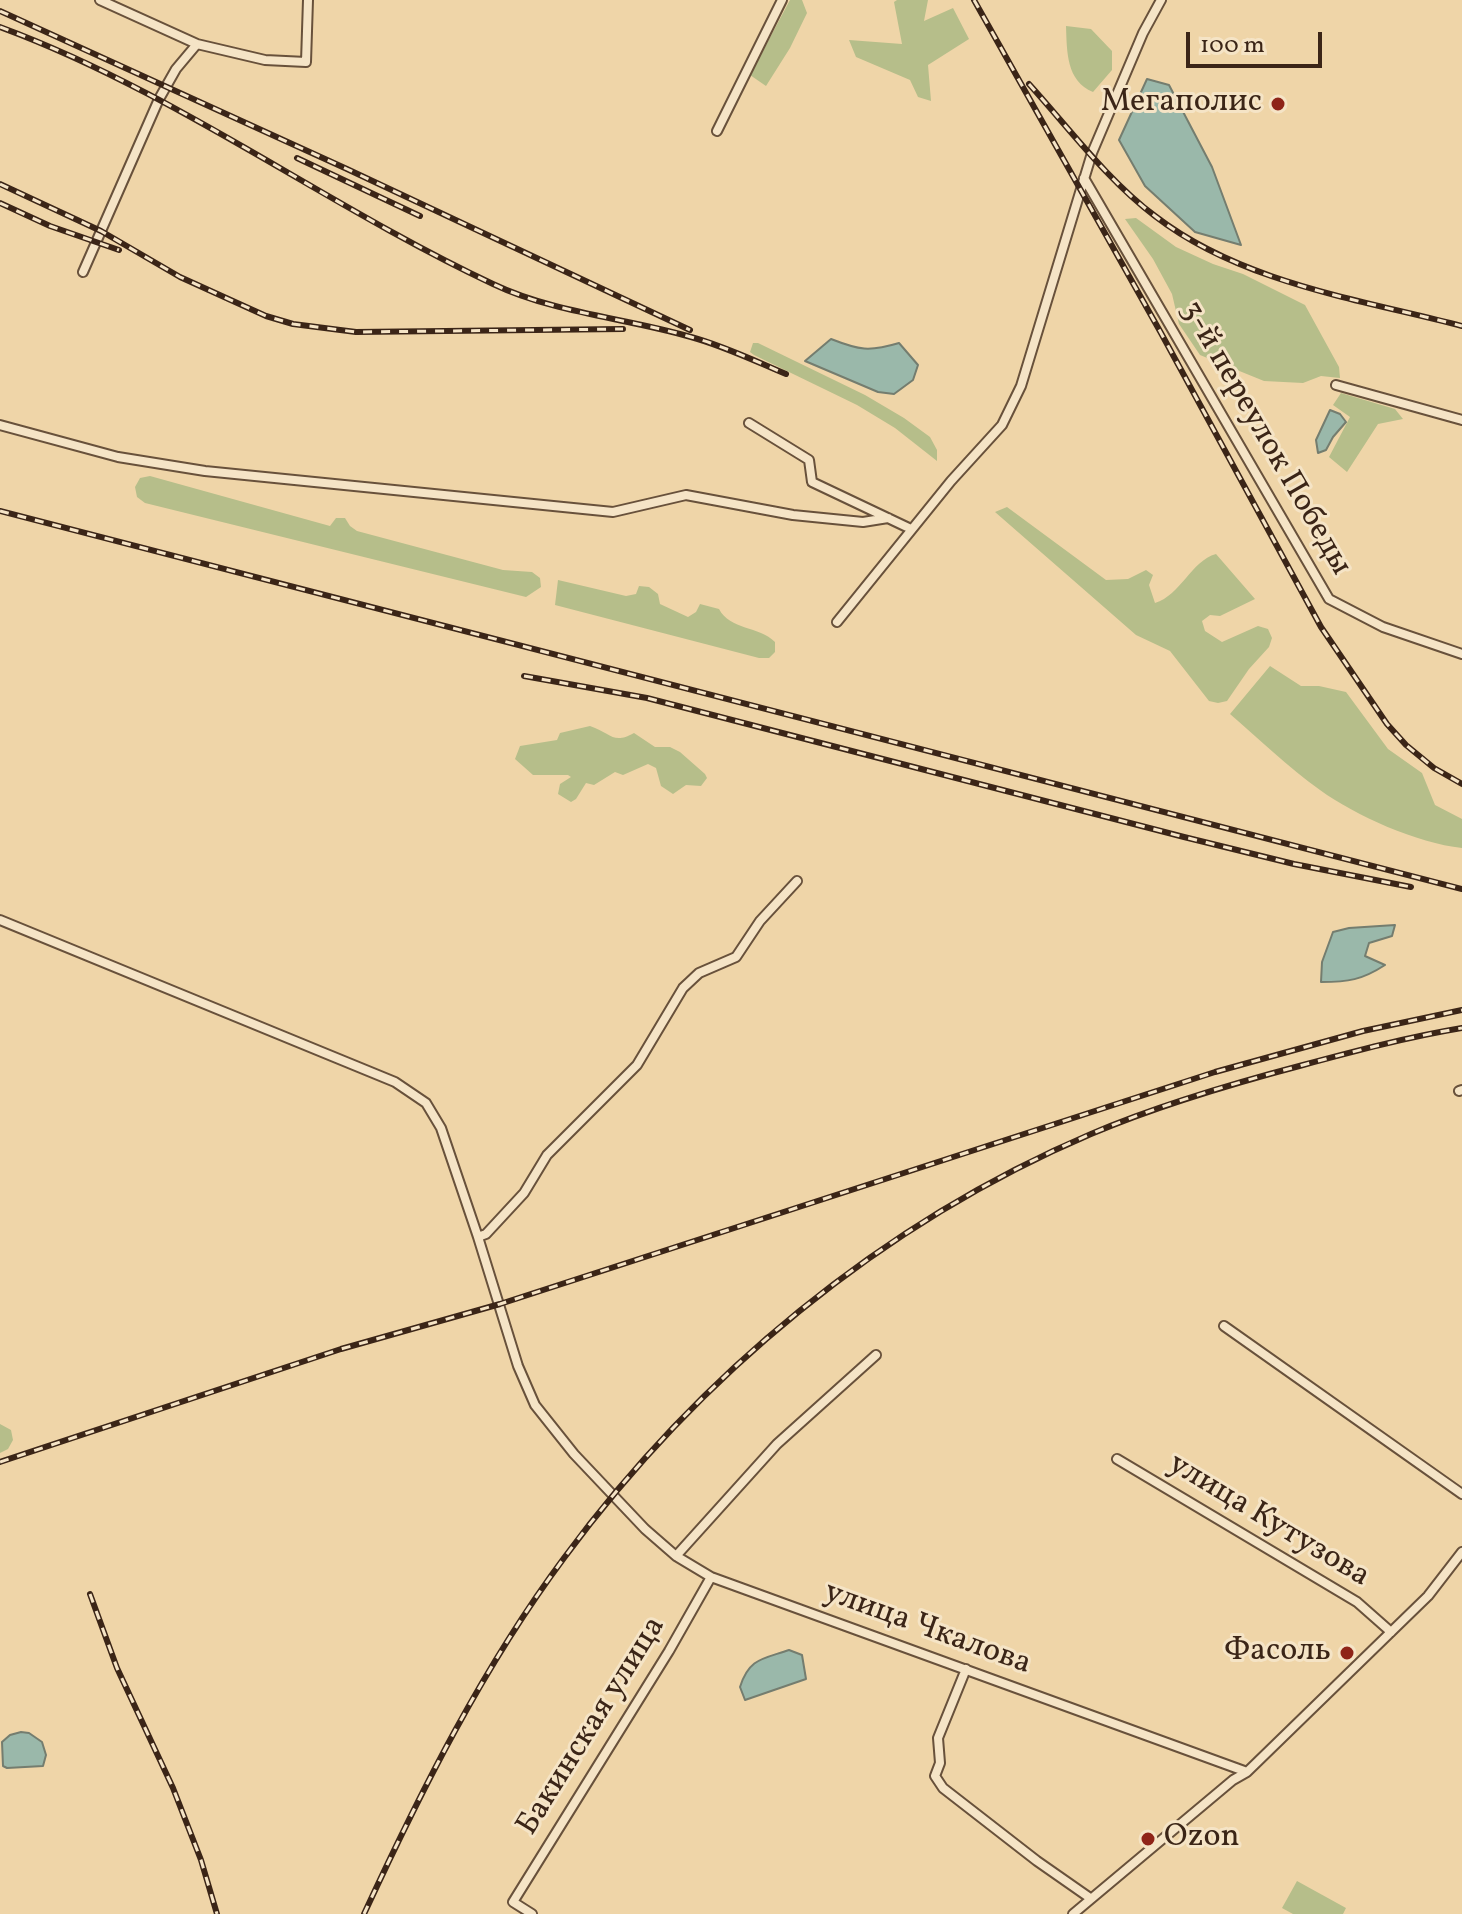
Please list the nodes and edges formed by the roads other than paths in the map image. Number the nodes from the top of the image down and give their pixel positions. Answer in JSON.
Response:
{"nodes":[{"id":1,"x":100,"y":0,"type":"edge"},
{"id":2,"x":308,"y":0,"type":"edge"},
{"id":3,"x":782,"y":0,"type":"edge"},
{"id":4,"x":1161,"y":0,"type":"edge"},
{"id":5,"x":197,"y":44,"type":"junction"},
{"id":6,"x":717,"y":131,"type":"dead end"},
{"id":7,"x":1084,"y":178,"type":"junction"},
{"id":8,"x":83,"y":272,"type":"dead end"},
{"id":9,"x":1336,"y":385,"type":"dead end"},
{"id":10,"x":1462,"y":420,"type":"edge"},
{"id":11,"x":749,"y":423,"type":"dead end"},
{"id":12,"x":0,"y":425,"type":"edge"},
{"id":13,"x":888,"y":518,"type":"junction"},
{"id":14,"x":911,"y":529,"type":"junction"},
{"id":15,"x":837,"y":622,"type":"dead end"},
{"id":16,"x":1462,"y":654,"type":"edge"},
{"id":17,"x":797,"y":881,"type":"dead end"},
{"id":18,"x":0,"y":920,"type":"edge"},
{"id":19,"x":478,"y":1237,"type":"junction"},
{"id":20,"x":1224,"y":1326,"type":"dead end"},
{"id":21,"x":876,"y":1355,"type":"dead end"},
{"id":22,"x":1117,"y":1459,"type":"dead end"},
{"id":23,"x":1462,"y":1494,"type":"edge"},
{"id":24,"x":1462,"y":1552,"type":"edge"},
{"id":25,"x":676,"y":1556,"type":"junction"},
{"id":26,"x":711,"y":1577,"type":"junction"},
{"id":27,"x":1391,"y":1632,"type":"junction"},
{"id":28,"x":966,"y":1669,"type":"junction"},
{"id":29,"x":1247,"y":1772,"type":"junction"},
{"id":30,"x":1090,"y":1898,"type":"junction"},
{"id":31,"x":532,"y":1914,"type":"edge"},
{"id":32,"x":1073,"y":1914,"type":"edge"}],
"edges":[{"from":1,"to":5,"type":"street"},
{"from":2,"to":5,"type":"street"},
{"from":3,"to":6,"type":"street"},
{"from":4,"to":7,"type":"street"},
{"from":5,"to":8,"type":"street"},
{"from":7,"to":14,"type":"street"},
{"from":7,"to":16,"type":"street","name":"3-й переулок Победы"},
{"from":9,"to":10,"type":"street"},
{"from":11,"to":13,"type":"street"},
{"from":12,"to":13,"type":"street"},
{"from":13,"to":14,"type":"street"},
{"from":14,"to":15,"type":"street"},
{"from":17,"to":19,"type":"street"},
{"from":18,"to":19,"type":"street","name":"улица Чкалова"},
{"from":19,"to":25,"type":"street","name":"улица Чкалова"},
{"from":20,"to":23,"type":"street"},
{"from":21,"to":25,"type":"street"},
{"from":22,"to":27,"type":"street","name":"улица Кутузова"},
{"from":24,"to":27,"type":"street"},
{"from":25,"to":26,"type":"street","name":"улица Чкалова"},
{"from":26,"to":28,"type":"street","name":"улица Чкалова"},
{"from":26,"to":31,"type":"street","name":"Бакинская улица"},
{"from":27,"to":29,"type":"street"},
{"from":28,"to":29,"type":"street","name":"улица Чкалова"},
{"from":28,"to":30,"type":"street"},
{"from":29,"to":30,"type":"street"},
{"from":30,"to":32,"type":"street"}]}
